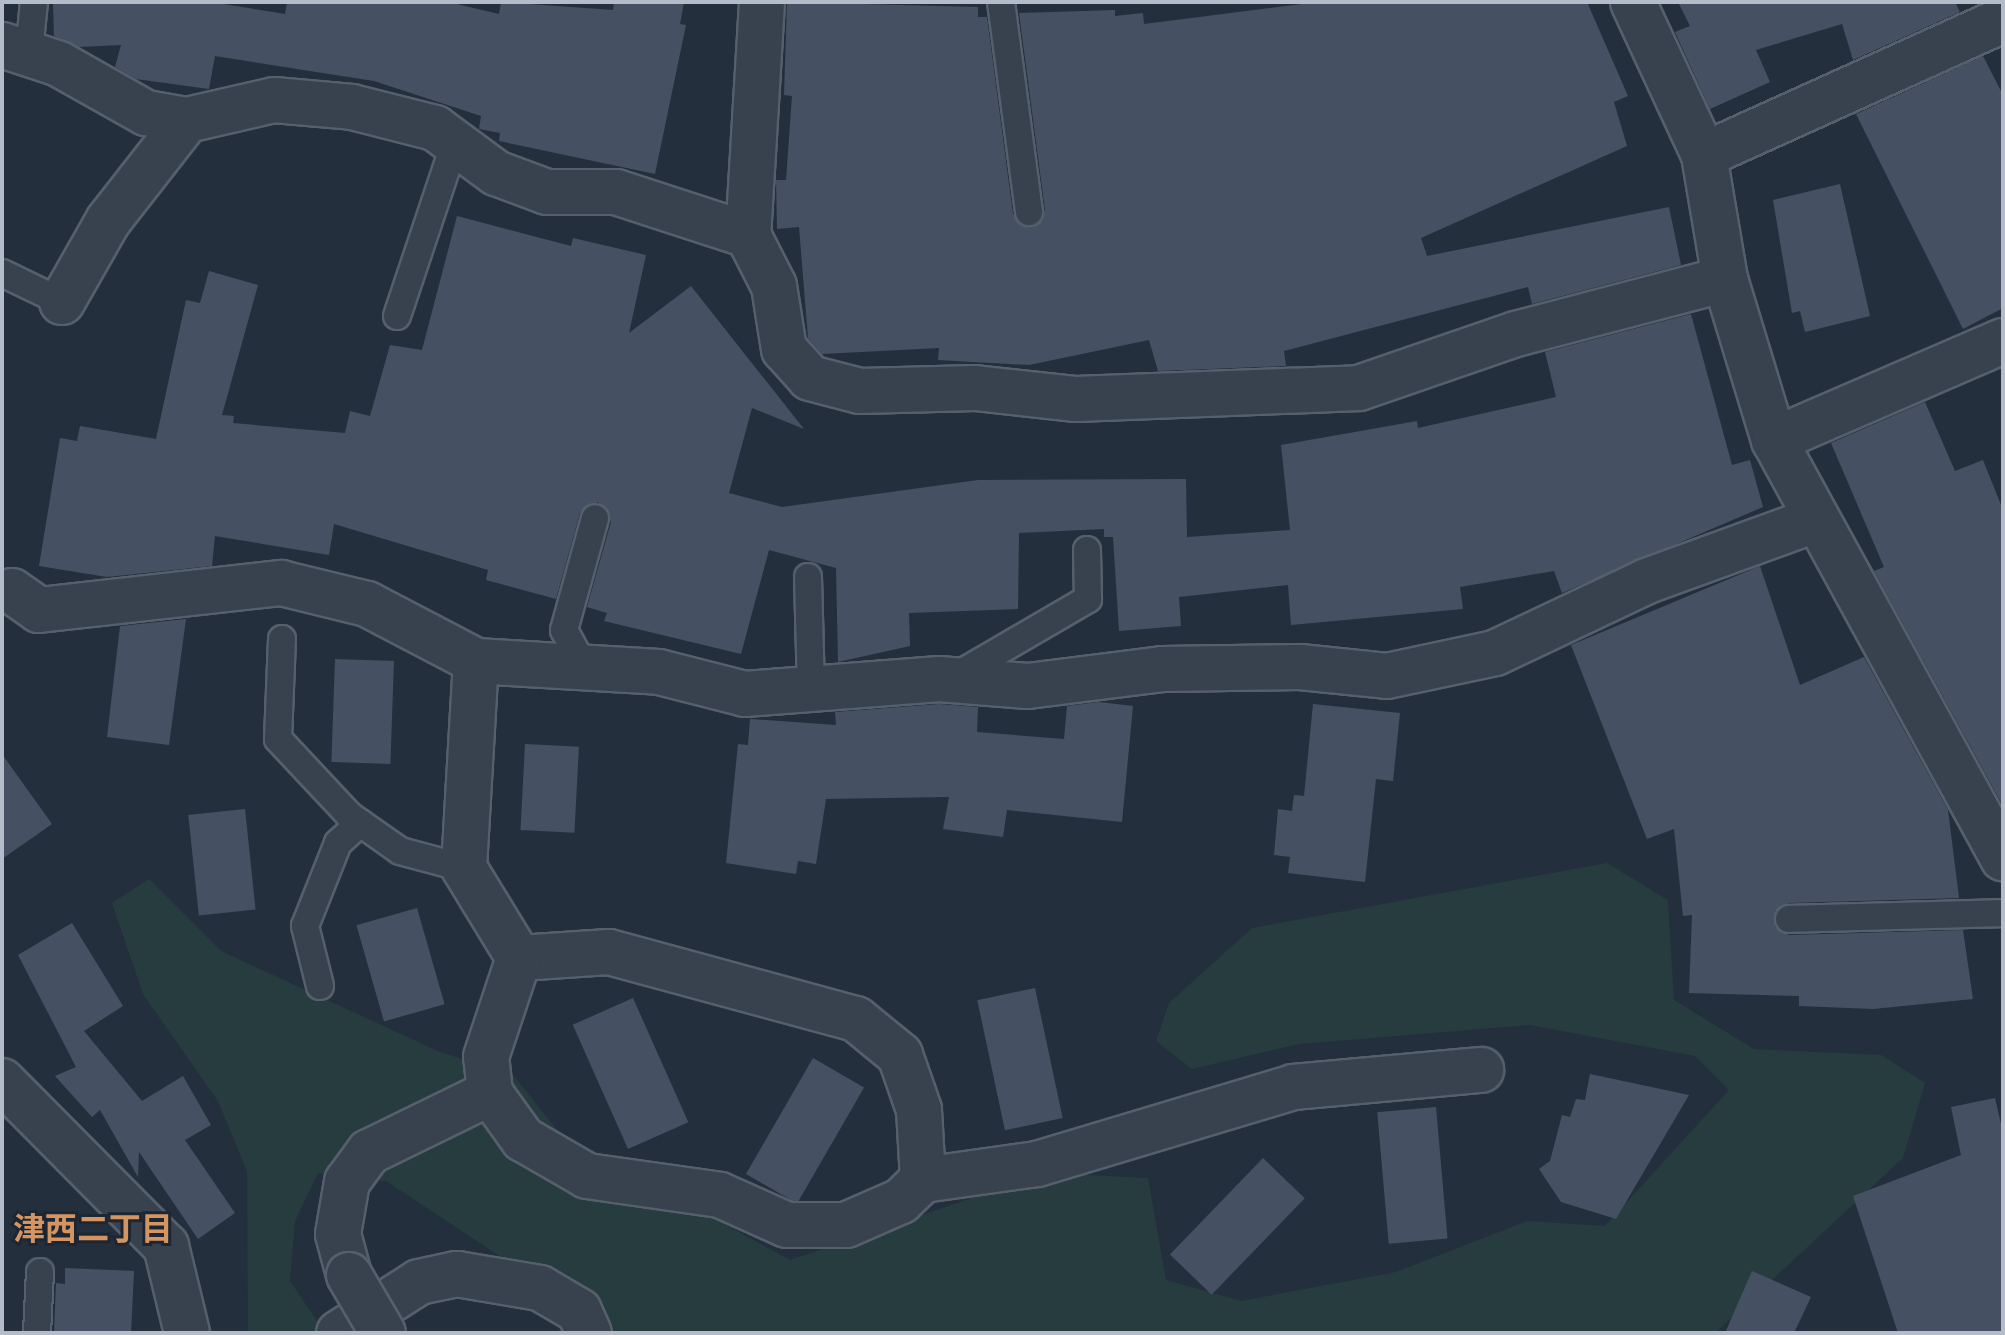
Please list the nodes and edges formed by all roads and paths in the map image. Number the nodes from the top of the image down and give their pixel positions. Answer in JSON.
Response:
{"nodes":[{"id":1,"x":34,"y":2,"type":"edge"},
{"id":2,"x":762,"y":2,"type":"edge"},
{"id":3,"x":1001,"y":2,"type":"edge"},
{"id":4,"x":1633,"y":2,"type":"edge"},
{"id":5,"x":2003,"y":20,"type":"edge"},
{"id":6,"x":16,"y":48,"type":"edge"},
{"id":7,"x":187,"y":120,"type":"junction"},
{"id":8,"x":455,"y":143,"type":"junction"},
{"id":9,"x":1704,"y":155,"type":"junction"},
{"id":10,"x":1029,"y":212,"type":"dead end"},
{"id":11,"x":748,"y":235,"type":"junction"},
{"id":12,"x":2,"y":273,"type":"edge"},
{"id":13,"x":1725,"y":279,"type":"junction"},
{"id":14,"x":62,"y":302,"type":"joint"},
{"id":15,"x":397,"y":316,"type":"dead end"},
{"id":16,"x":2003,"y":341,"type":"edge"},
{"id":17,"x":1774,"y":440,"type":"junction"},
{"id":18,"x":595,"y":518,"type":"dead end"},
{"id":19,"x":1815,"y":520,"type":"junction"},
{"id":20,"x":1087,"y":550,"type":"dead end"},
{"id":21,"x":808,"y":577,"type":"dead end"},
{"id":22,"x":7,"y":585,"type":"edge"},
{"id":23,"x":282,"y":639,"type":"dead end"},
{"id":24,"x":476,"y":661,"type":"junction"},
{"id":25,"x":584,"y":667,"type":"junction"},
{"id":26,"x":949,"y":680,"type":"junction"},
{"id":27,"x":811,"y":690,"type":"junction"},
{"id":28,"x":360,"y":823,"type":"junction"},
{"id":29,"x":2003,"y":858,"type":"edge"},
{"id":30,"x":464,"y":868,"type":"junction"},
{"id":31,"x":2003,"y":913,"type":"edge"},
{"id":32,"x":1789,"y":919,"type":"dead end"},
{"id":33,"x":519,"y":958,"type":"junction"},
{"id":34,"x":320,"y":986,"type":"dead end"},
{"id":35,"x":1481,"y":1070,"type":"dead end"},
{"id":36,"x":2,"y":1081,"type":"edge"},
{"id":37,"x":490,"y":1093,"type":"junction"},
{"id":38,"x":923,"y":1180,"type":"junction"},
{"id":39,"x":40,"y":1272,"type":"dead end"},
{"id":40,"x":37,"y":1333,"type":"edge"},
{"id":41,"x":187,"y":1333,"type":"edge"},
{"id":42,"x":339,"y":1333,"type":"edge"},
{"id":43,"x":383,"y":1333,"type":"edge"},
{"id":44,"x":589,"y":1333,"type":"edge"}],
"edges":[{"from":1,"to":6,"type":"lane"},
{"from":2,"to":11,"type":"street"},
{"from":3,"to":10,"type":"lane"},
{"from":4,"to":9,"type":"street"},
{"from":5,"to":9,"type":"street"},
{"from":6,"to":7,"type":"street"},
{"from":7,"to":8,"type":"street"},
{"from":7,"to":14,"type":"street"},
{"from":8,"to":11,"type":"street"},
{"from":8,"to":15,"type":"lane"},
{"from":9,"to":13,"type":"street"},
{"from":11,"to":13,"type":"street"},
{"from":12,"to":14,"type":"lane"},
{"from":13,"to":17,"type":"street"},
{"from":16,"to":17,"type":"street"},
{"from":17,"to":19,"type":"street"},
{"from":18,"to":25,"type":"lane"},
{"from":19,"to":26,"type":"street"},
{"from":19,"to":29,"type":"street"},
{"from":20,"to":26,"type":"lane"},
{"from":21,"to":27,"type":"lane"},
{"from":22,"to":24,"type":"street"},
{"from":23,"to":28,"type":"lane"},
{"from":24,"to":25,"type":"street"},
{"from":24,"to":30,"type":"street"},
{"from":25,"to":27,"type":"street"},
{"from":26,"to":27,"type":"street"},
{"from":28,"to":30,"type":"lane"},
{"from":28,"to":34,"type":"lane"},
{"from":30,"to":33,"type":"street"},
{"from":31,"to":32,"type":"lane"},
{"from":33,"to":37,"type":"street"},
{"from":33,"to":38,"type":"street"},
{"from":35,"to":38,"type":"street"},
{"from":36,"to":41,"type":"street"},
{"from":37,"to":38,"type":"street"},
{"from":37,"to":43,"type":"street","bridge":true},
{"from":39,"to":40,"type":"lane"},
{"from":42,"to":44,"type":"street"}]}
